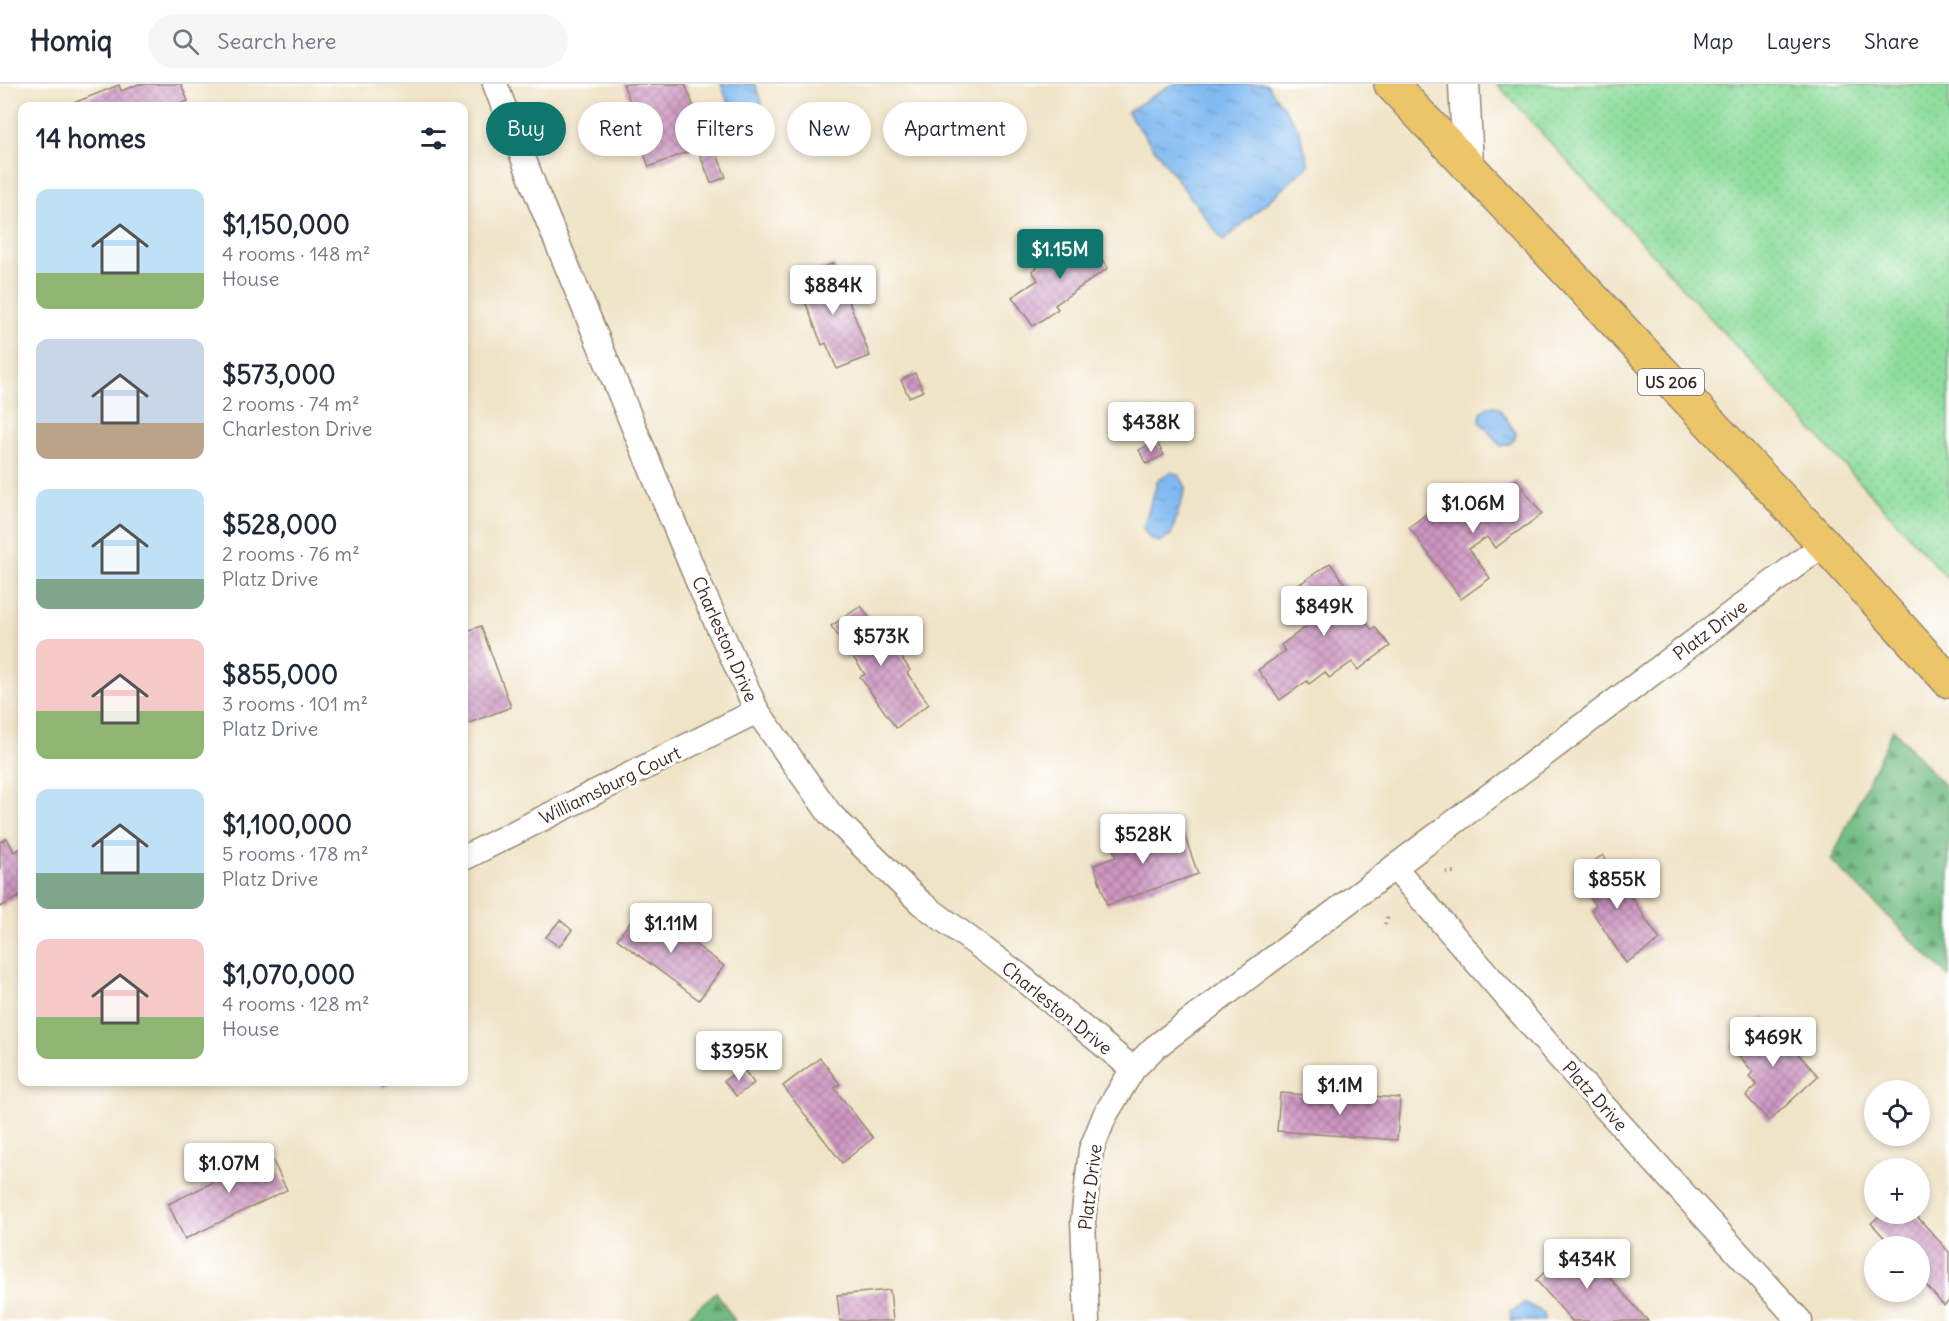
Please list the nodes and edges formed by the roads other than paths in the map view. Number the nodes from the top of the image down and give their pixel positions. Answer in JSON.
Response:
{"nodes":[{"id":1,"x":495,"y":84,"type":"edge"},
{"id":2,"x":1391,"y":84,"type":"edge"},
{"id":3,"x":1464,"y":84,"type":"edge"},
{"id":4,"x":1468,"y":167,"type":"junction"},
{"id":5,"x":1824,"y":544,"type":"junction"},
{"id":6,"x":1949,"y":681,"type":"edge"},
{"id":7,"x":757,"y":711,"type":"junction"},
{"id":8,"x":468,"y":856,"type":"edge"},
{"id":9,"x":1394,"y":867,"type":"junction"},
{"id":10,"x":1133,"y":1069,"type":"junction"},
{"id":11,"x":1088,"y":1321,"type":"edge"},
{"id":12,"x":1800,"y":1321,"type":"edge"}],
"edges":[{"from":1,"to":7,"type":"street","name":"Charleston Drive"},
{"from":2,"to":4,"type":"highway","number":"US 206"},
{"from":3,"to":4,"type":"street"},
{"from":4,"to":5,"type":"highway","number":"US 206"},
{"from":5,"to":6,"type":"highway","number":"US 206"},
{"from":5,"to":9,"type":"street","name":"Platz Drive"},
{"from":7,"to":8,"type":"street","name":"Williamsburg Court"},
{"from":7,"to":10,"type":"street","name":"Charleston Drive"},
{"from":9,"to":10,"type":"street","name":"Platz Drive"},
{"from":9,"to":12,"type":"street","name":"Platz Drive"},
{"from":10,"to":11,"type":"street","name":"Platz Drive"}]}
